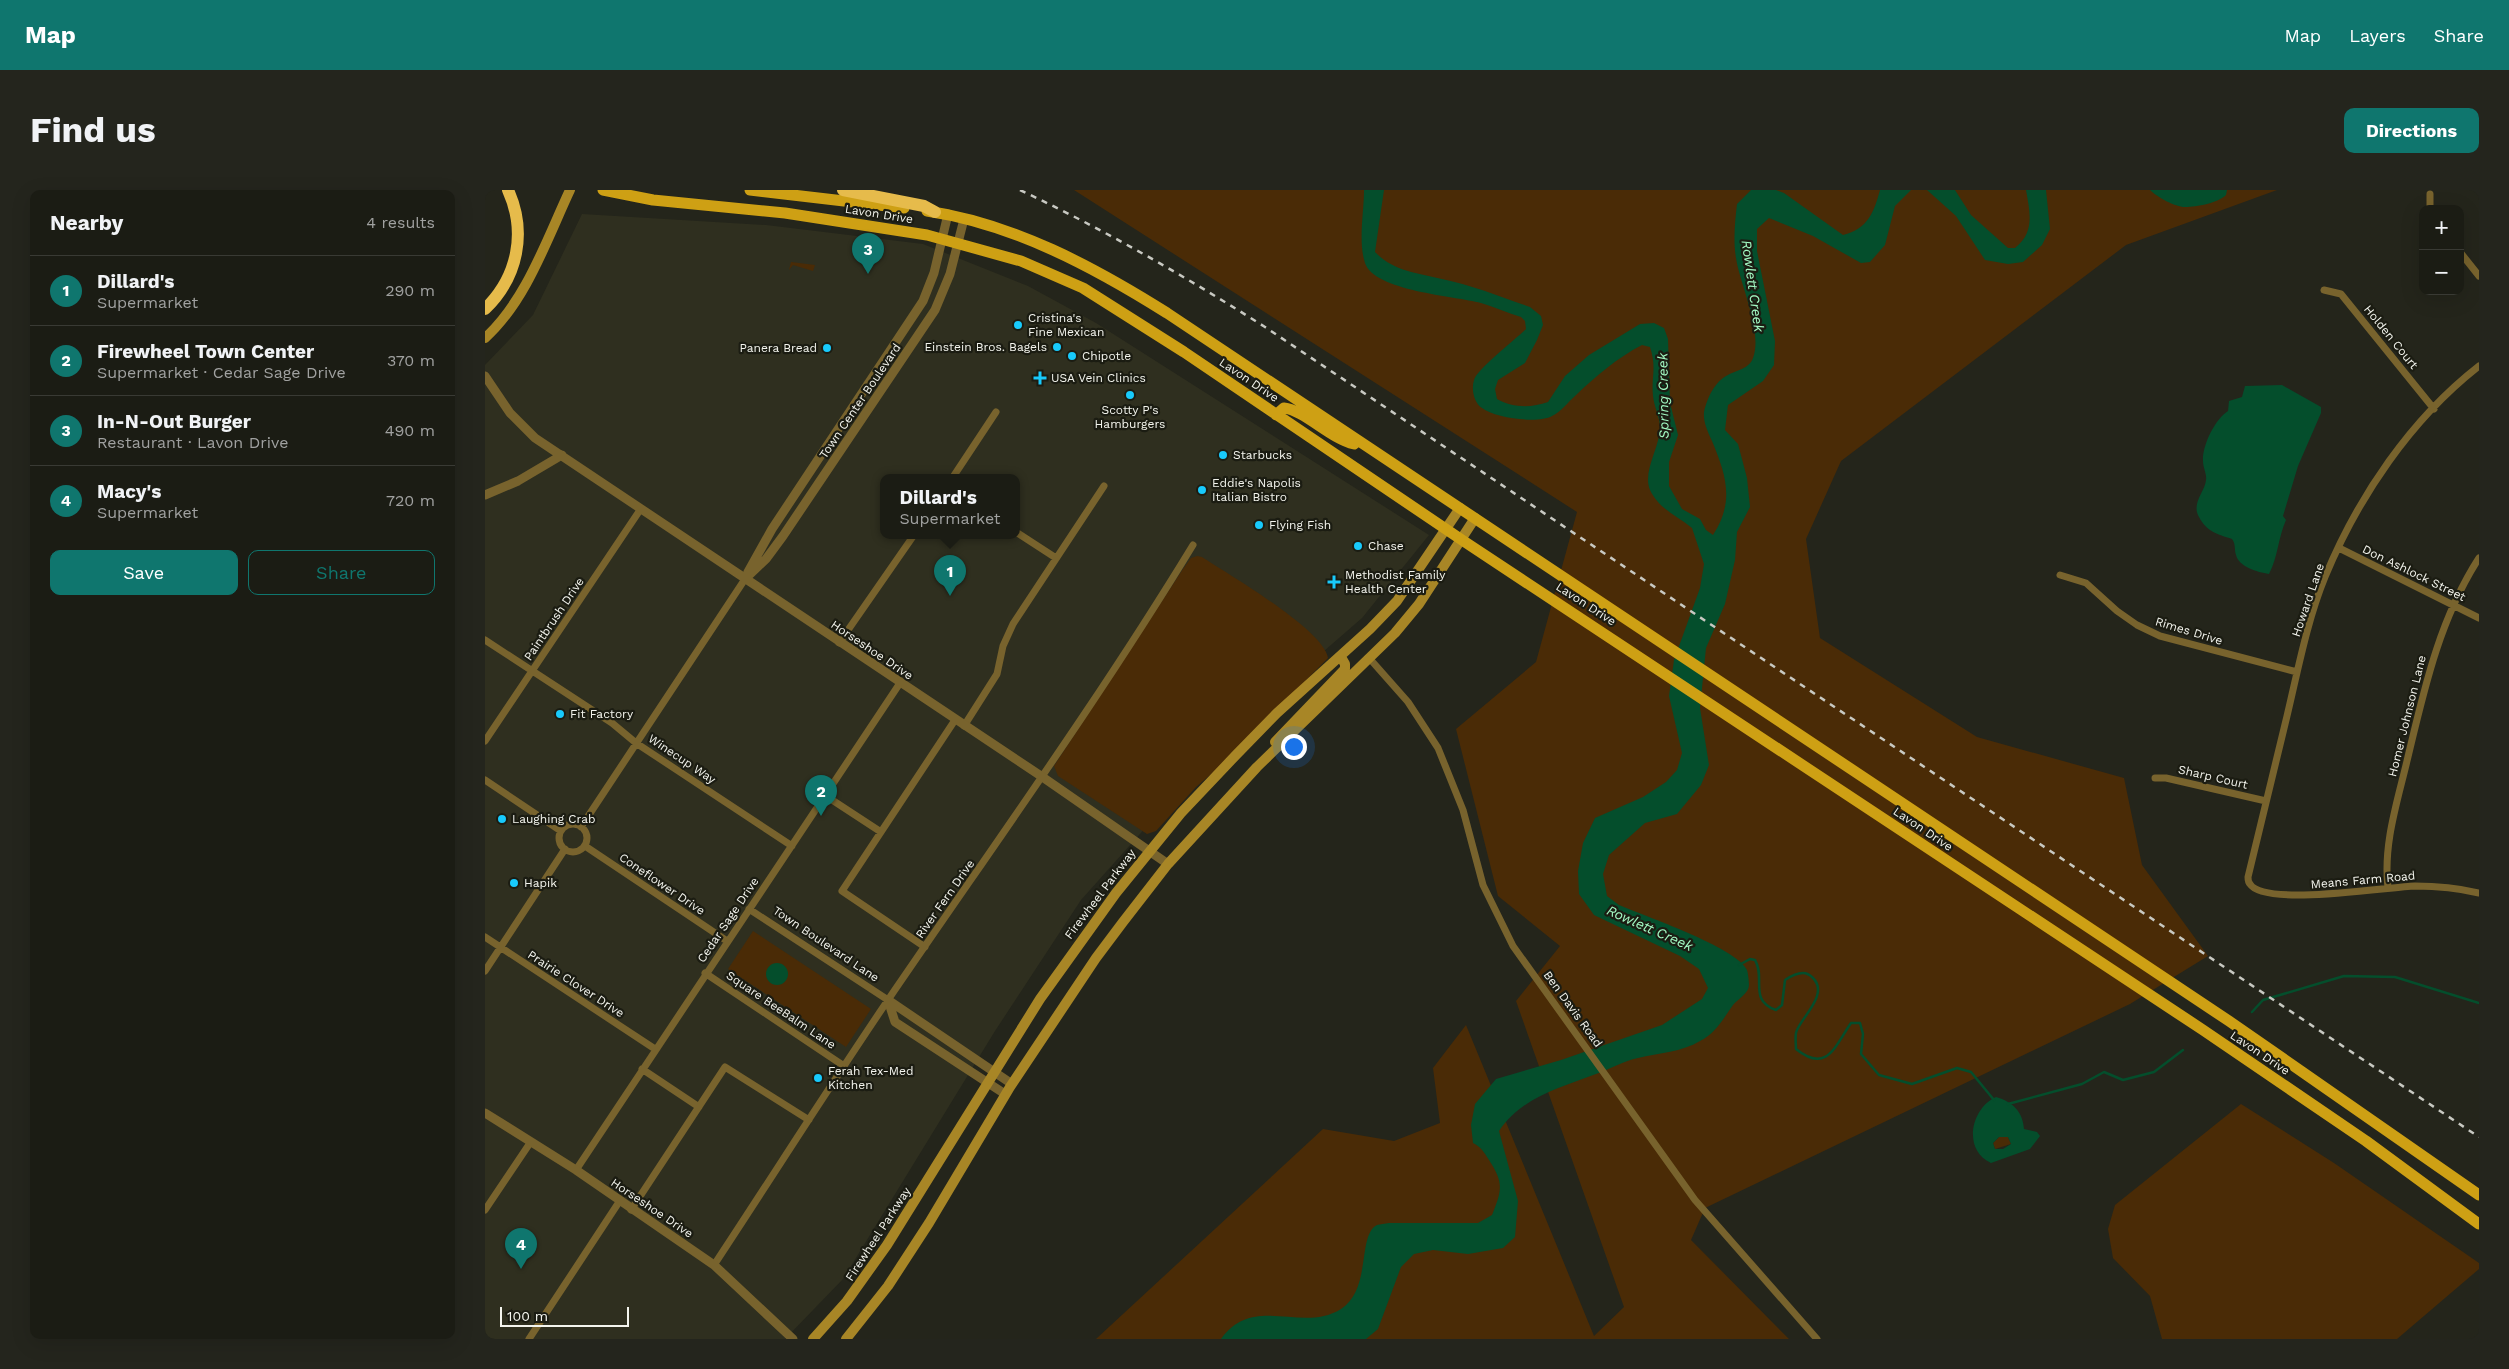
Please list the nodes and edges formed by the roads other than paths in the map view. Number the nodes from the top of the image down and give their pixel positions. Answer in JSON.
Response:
{"nodes":[{"id":1,"x":508,"y":190,"type":"edge"},
{"id":2,"x":570,"y":190,"type":"edge"},
{"id":3,"x":603,"y":190,"type":"edge"},
{"id":4,"x":750,"y":190,"type":"edge"},
{"id":5,"x":843,"y":190,"type":"edge"},
{"id":6,"x":2430,"y":194,"type":"dead end"},
{"id":7,"x":2430,"y":205,"type":"edge"},
{"id":8,"x":935,"y":212,"type":"junction"},
{"id":9,"x":948,"y":214,"type":"junction"},
{"id":10,"x":964,"y":219,"type":"junction"},
{"id":11,"x":943,"y":239,"type":"junction"},
{"id":12,"x":957,"y":242,"type":"junction"},
{"id":13,"x":2464,"y":257,"type":"edge"},
{"id":14,"x":2479,"y":276,"type":"edge"},
{"id":15,"x":2324,"y":290,"type":"dead end"},
{"id":16,"x":485,"y":309,"type":"edge"},
{"id":17,"x":485,"y":338,"type":"edge"},
{"id":18,"x":2479,"y":366,"type":"edge"},
{"id":19,"x":485,"y":376,"type":"edge"},
{"id":20,"x":2434,"y":409,"type":"junction"},
{"id":21,"x":996,"y":412,"type":"dead end"},
{"id":22,"x":1276,"y":415,"type":"junction"},
{"id":23,"x":1367,"y":447,"type":"junction"},
{"id":24,"x":562,"y":455,"type":"junction"},
{"id":25,"x":955,"y":474,"type":"edge"},
{"id":26,"x":1104,"y":486,"type":"dead end"},
{"id":27,"x":485,"y":495,"type":"edge"},
{"id":28,"x":1460,"y":508,"type":"junction"},
{"id":29,"x":640,"y":510,"type":"junction"},
{"id":30,"x":1475,"y":518,"type":"junction"},
{"id":31,"x":1447,"y":530,"type":"junction"},
{"id":32,"x":1020,"y":535,"type":"edge"},
{"id":33,"x":910,"y":539,"type":"edge"},
{"id":34,"x":1462,"y":540,"type":"junction"},
{"id":35,"x":1193,"y":545,"type":"dead end"},
{"id":36,"x":2339,"y":548,"type":"junction"},
{"id":37,"x":1056,"y":558,"type":"junction"},
{"id":38,"x":2479,"y":558,"type":"edge"},
{"id":39,"x":2060,"y":575,"type":"dead end"},
{"id":40,"x":745,"y":579,"type":"junction"},
{"id":41,"x":2453,"y":605,"type":"junction"},
{"id":42,"x":2479,"y":618,"type":"edge"},
{"id":43,"x":485,"y":640,"type":"edge"},
{"id":44,"x":839,"y":643,"type":"junction"},
{"id":45,"x":1341,"y":656,"type":"junction"},
{"id":46,"x":1370,"y":659,"type":"junction"},
{"id":47,"x":533,"y":671,"type":"junction"},
{"id":48,"x":2297,"y":672,"type":"junction"},
{"id":49,"x":900,"y":683,"type":"junction"},
{"id":50,"x":955,"y":720,"type":"junction"},
{"id":51,"x":964,"y":726,"type":"junction"},
{"id":52,"x":485,"y":741,"type":"edge"},
{"id":53,"x":636,"y":743,"type":"junction"},
{"id":54,"x":1257,"y":767,"type":"junction"},
{"id":55,"x":1041,"y":776,"type":"junction"},
{"id":56,"x":2155,"y":778,"type":"dead end"},
{"id":57,"x":485,"y":780,"type":"edge"},
{"id":58,"x":826,"y":796,"type":"junction"},
{"id":59,"x":2266,"y":801,"type":"junction"},
{"id":60,"x":581,"y":826,"type":"junction"},
{"id":61,"x":561,"y":831,"type":"junction"},
{"id":62,"x":881,"y":832,"type":"junction"},
{"id":63,"x":585,"y":846,"type":"junction"},
{"id":64,"x":792,"y":846,"type":"junction"},
{"id":65,"x":565,"y":849,"type":"junction"},
{"id":66,"x":1150,"y":850,"type":"junction"},
{"id":67,"x":1168,"y":864,"type":"junction"},
{"id":68,"x":2250,"y":885,"type":"joint"},
{"id":69,"x":2388,"y":888,"type":"junction"},
{"id":70,"x":2479,"y":893,"type":"edge"},
{"id":71,"x":749,"y":909,"type":"junction"},
{"id":72,"x":485,"y":937,"type":"edge"},
{"id":73,"x":727,"y":941,"type":"junction"},
{"id":74,"x":501,"y":947,"type":"junction"},
{"id":75,"x":925,"y":947,"type":"junction"},
{"id":76,"x":485,"y":971,"type":"edge"},
{"id":77,"x":705,"y":973,"type":"junction"},
{"id":78,"x":888,"y":1000,"type":"junction"},
{"id":79,"x":655,"y":1049,"type":"junction"},
{"id":80,"x":844,"y":1066,"type":"junction"},
{"id":81,"x":642,"y":1069,"type":"junction"},
{"id":82,"x":994,"y":1072,"type":"junction"},
{"id":83,"x":987,"y":1082,"type":"junction"},
{"id":84,"x":1012,"y":1084,"type":"junction"},
{"id":85,"x":1005,"y":1094,"type":"junction"},
{"id":86,"x":699,"y":1106,"type":"junction"},
{"id":87,"x":485,"y":1113,"type":"edge"},
{"id":88,"x":809,"y":1120,"type":"junction"},
{"id":89,"x":530,"y":1143,"type":"junction"},
{"id":90,"x":576,"y":1170,"type":"junction"},
{"id":91,"x":2479,"y":1195,"type":"edge"},
{"id":92,"x":619,"y":1202,"type":"junction"},
{"id":93,"x":485,"y":1210,"type":"edge"},
{"id":94,"x":631,"y":1210,"type":"junction"},
{"id":95,"x":2479,"y":1224,"type":"edge"},
{"id":96,"x":714,"y":1265,"type":"junction"},
{"id":97,"x":529,"y":1339,"type":"edge"},
{"id":98,"x":793,"y":1339,"type":"edge"},
{"id":99,"x":813,"y":1339,"type":"edge"},
{"id":100,"x":846,"y":1339,"type":"edge"},
{"id":101,"x":1817,"y":1339,"type":"edge"}],
"edges":[{"from":1,"to":16,"type":"highway"},
{"from":2,"to":17,"type":"main road"},
{"from":3,"to":11,"type":"main road","name":"Lavon Drive"},
{"from":4,"to":8,"type":"main road","name":"Lavon Drive"},
{"from":5,"to":8,"type":"highway"},
{"from":6,"to":7,"type":"street"},
{"from":8,"to":9,"type":"main road","name":"Lavon Drive"},
{"from":9,"to":10,"type":"main road","name":"Lavon Drive"},
{"from":9,"to":11,"type":"street","name":"Town Center Boulevard"},
{"from":10,"to":12,"type":"street","name":"Town Center Boulevard"},
{"from":10,"to":23,"type":"main road","name":"Lavon Drive"},
{"from":11,"to":12,"type":"main road","name":"Lavon Drive"},
{"from":11,"to":40,"type":"street","name":"Town Center Boulevard"},
{"from":12,"to":22,"type":"main road","name":"Lavon Drive"},
{"from":12,"to":40,"type":"street","name":"Town Center Boulevard"},
{"from":13,"to":14,"type":"street"},
{"from":15,"to":20,"type":"street","name":"Holden Court"},
{"from":18,"to":20,"type":"street","name":"Howard Lane"},
{"from":19,"to":24,"type":"street","name":"Horseshoe Drive"},
{"from":20,"to":36,"type":"street","name":"Howard Lane"},
{"from":21,"to":25,"type":"street"},
{"from":22,"to":23,"type":"main road"},
{"from":22,"to":31,"type":"main road","name":"Lavon Drive"},
{"from":23,"to":28,"type":"main road","name":"Lavon Drive"},
{"from":24,"to":27,"type":"street"},
{"from":24,"to":29,"type":"street","name":"Horseshoe Drive"},
{"from":26,"to":37,"type":"street"},
{"from":28,"to":30,"type":"main road","name":"Lavon Drive"},
{"from":28,"to":31,"type":"main road","name":"Firewheel Parkway"},
{"from":29,"to":40,"type":"street","name":"Horseshoe Drive"},
{"from":29,"to":47,"type":"street","name":"Paintbrush Drive"},
{"from":30,"to":34,"type":"main road"},
{"from":30,"to":91,"type":"main road","name":"Lavon Drive"},
{"from":31,"to":34,"type":"main road","name":"Lavon Drive"},
{"from":31,"to":45,"type":"main road","name":"Firewheel Parkway"},
{"from":32,"to":37,"type":"street"},
{"from":33,"to":44,"type":"street"},
{"from":34,"to":46,"type":"main road"},
{"from":34,"to":95,"type":"main road","name":"Lavon Drive"},
{"from":35,"to":55,"type":"street","name":"River Fern Drive"},
{"from":36,"to":41,"type":"street","name":"Don Ashlock Street"},
{"from":36,"to":48,"type":"street","name":"Howard Lane"},
{"from":37,"to":51,"type":"street"},
{"from":38,"to":41,"type":"street","name":"Homer Johnson Lane"},
{"from":39,"to":48,"type":"street","name":"Rimes Drive"},
{"from":40,"to":44,"type":"street","name":"Horseshoe Drive"},
{"from":40,"to":53,"type":"street","name":"Town Center Boulevard"},
{"from":41,"to":42,"type":"street","name":"Don Ashlock Street"},
{"from":41,"to":69,"type":"street","name":"Homer Johnson Lane"},
{"from":43,"to":47,"type":"street","name":"Winecup Way"},
{"from":44,"to":49,"type":"street","name":"Horseshoe Drive"},
{"from":45,"to":54,"type":"main road"},
{"from":45,"to":66,"type":"main road","name":"Firewheel Parkway"},
{"from":46,"to":54,"type":"main road"},
{"from":46,"to":101,"type":"street","name":"Ben Davis Road"},
{"from":47,"to":52,"type":"street","name":"Paintbrush Drive"},
{"from":47,"to":53,"type":"street","name":"Winecup Way"},
{"from":48,"to":59,"type":"street","name":"Howard Lane"},
{"from":49,"to":50,"type":"street","name":"Horseshoe Drive"},
{"from":49,"to":58,"type":"street","name":"Cedar Sage Drive"},
{"from":50,"to":51,"type":"street","name":"Horseshoe Drive"},
{"from":50,"to":62,"type":"street"},
{"from":51,"to":55,"type":"street","name":"Horseshoe Drive"},
{"from":53,"to":60,"type":"street","name":"Town Center Boulevard"},
{"from":53,"to":64,"type":"street","name":"Winecup Way"},
{"from":54,"to":67,"type":"main road"},
{"from":55,"to":66,"type":"street","name":"Horseshoe Drive"},
{"from":55,"to":75,"type":"street","name":"River Fern Drive"},
{"from":56,"to":59,"type":"street","name":"Sharp Court"},
{"from":57,"to":61,"type":"street"},
{"from":58,"to":62,"type":"street"},
{"from":58,"to":64,"type":"street","name":"Cedar Sage Drive"},
{"from":59,"to":68,"type":"street","name":"Howard Lane"},
{"from":60,"to":61,"type":"street"},
{"from":60,"to":63,"type":"street"},
{"from":61,"to":65,"type":"street"},
{"from":62,"to":75,"type":"street"},
{"from":63,"to":65,"type":"street"},
{"from":63,"to":73,"type":"street","name":"Coneflower Drive"},
{"from":64,"to":71,"type":"street","name":"Cedar Sage Drive"},
{"from":65,"to":74,"type":"street"},
{"from":66,"to":67,"type":"street","name":"Horseshoe Drive"},
{"from":66,"to":82,"type":"main road","name":"Firewheel Parkway"},
{"from":67,"to":84,"type":"main road"},
{"from":68,"to":69,"type":"street","name":"Means Farm Road"},
{"from":69,"to":70,"type":"street","name":"Means Farm Road"},
{"from":71,"to":73,"type":"street","name":"Cedar Sage Drive"},
{"from":71,"to":78,"type":"street","name":"Town Boulevard Lane"},
{"from":72,"to":74,"type":"street","name":"Prairie Clover Drive"},
{"from":73,"to":77,"type":"street","name":"Cedar Sage Drive"},
{"from":74,"to":76,"type":"street"},
{"from":74,"to":79,"type":"street","name":"Prairie Clover Drive"},
{"from":75,"to":78,"type":"street","name":"River Fern Drive"},
{"from":77,"to":79,"type":"street","name":"Cedar Sage Drive"},
{"from":77,"to":80,"type":"street","name":"Square BeeBalm Lane"},
{"from":78,"to":80,"type":"street","name":"River Fern Drive"},
{"from":78,"to":82,"type":"street","name":"Town Boulevard Lane"},
{"from":78,"to":83,"type":"street"},
{"from":79,"to":81,"type":"street","name":"Cedar Sage Drive"},
{"from":80,"to":88,"type":"street","name":"River Fern Drive"},
{"from":81,"to":86,"type":"street"},
{"from":81,"to":90,"type":"street","name":"Cedar Sage Drive"},
{"from":82,"to":83,"type":"main road","name":"Firewheel Parkway"},
{"from":82,"to":84,"type":"street","name":"Town Boulevard Lane"},
{"from":83,"to":85,"type":"street"},
{"from":83,"to":99,"type":"main road","name":"Firewheel Parkway"},
{"from":84,"to":85,"type":"main road"},
{"from":85,"to":100,"type":"main road"},
{"from":86,"to":88,"type":"street"},
{"from":86,"to":94,"type":"street"},
{"from":87,"to":89,"type":"street","name":"Horseshoe Drive"},
{"from":88,"to":96,"type":"street","name":"River Fern Drive"},
{"from":89,"to":90,"type":"street","name":"Horseshoe Drive"},
{"from":89,"to":93,"type":"street"},
{"from":90,"to":92,"type":"street","name":"Horseshoe Drive"},
{"from":92,"to":94,"type":"street","name":"Horseshoe Drive"},
{"from":92,"to":97,"type":"street"},
{"from":94,"to":96,"type":"street","name":"Horseshoe Drive"},
{"from":96,"to":98,"type":"street","name":"Horseshoe Drive"}]}
